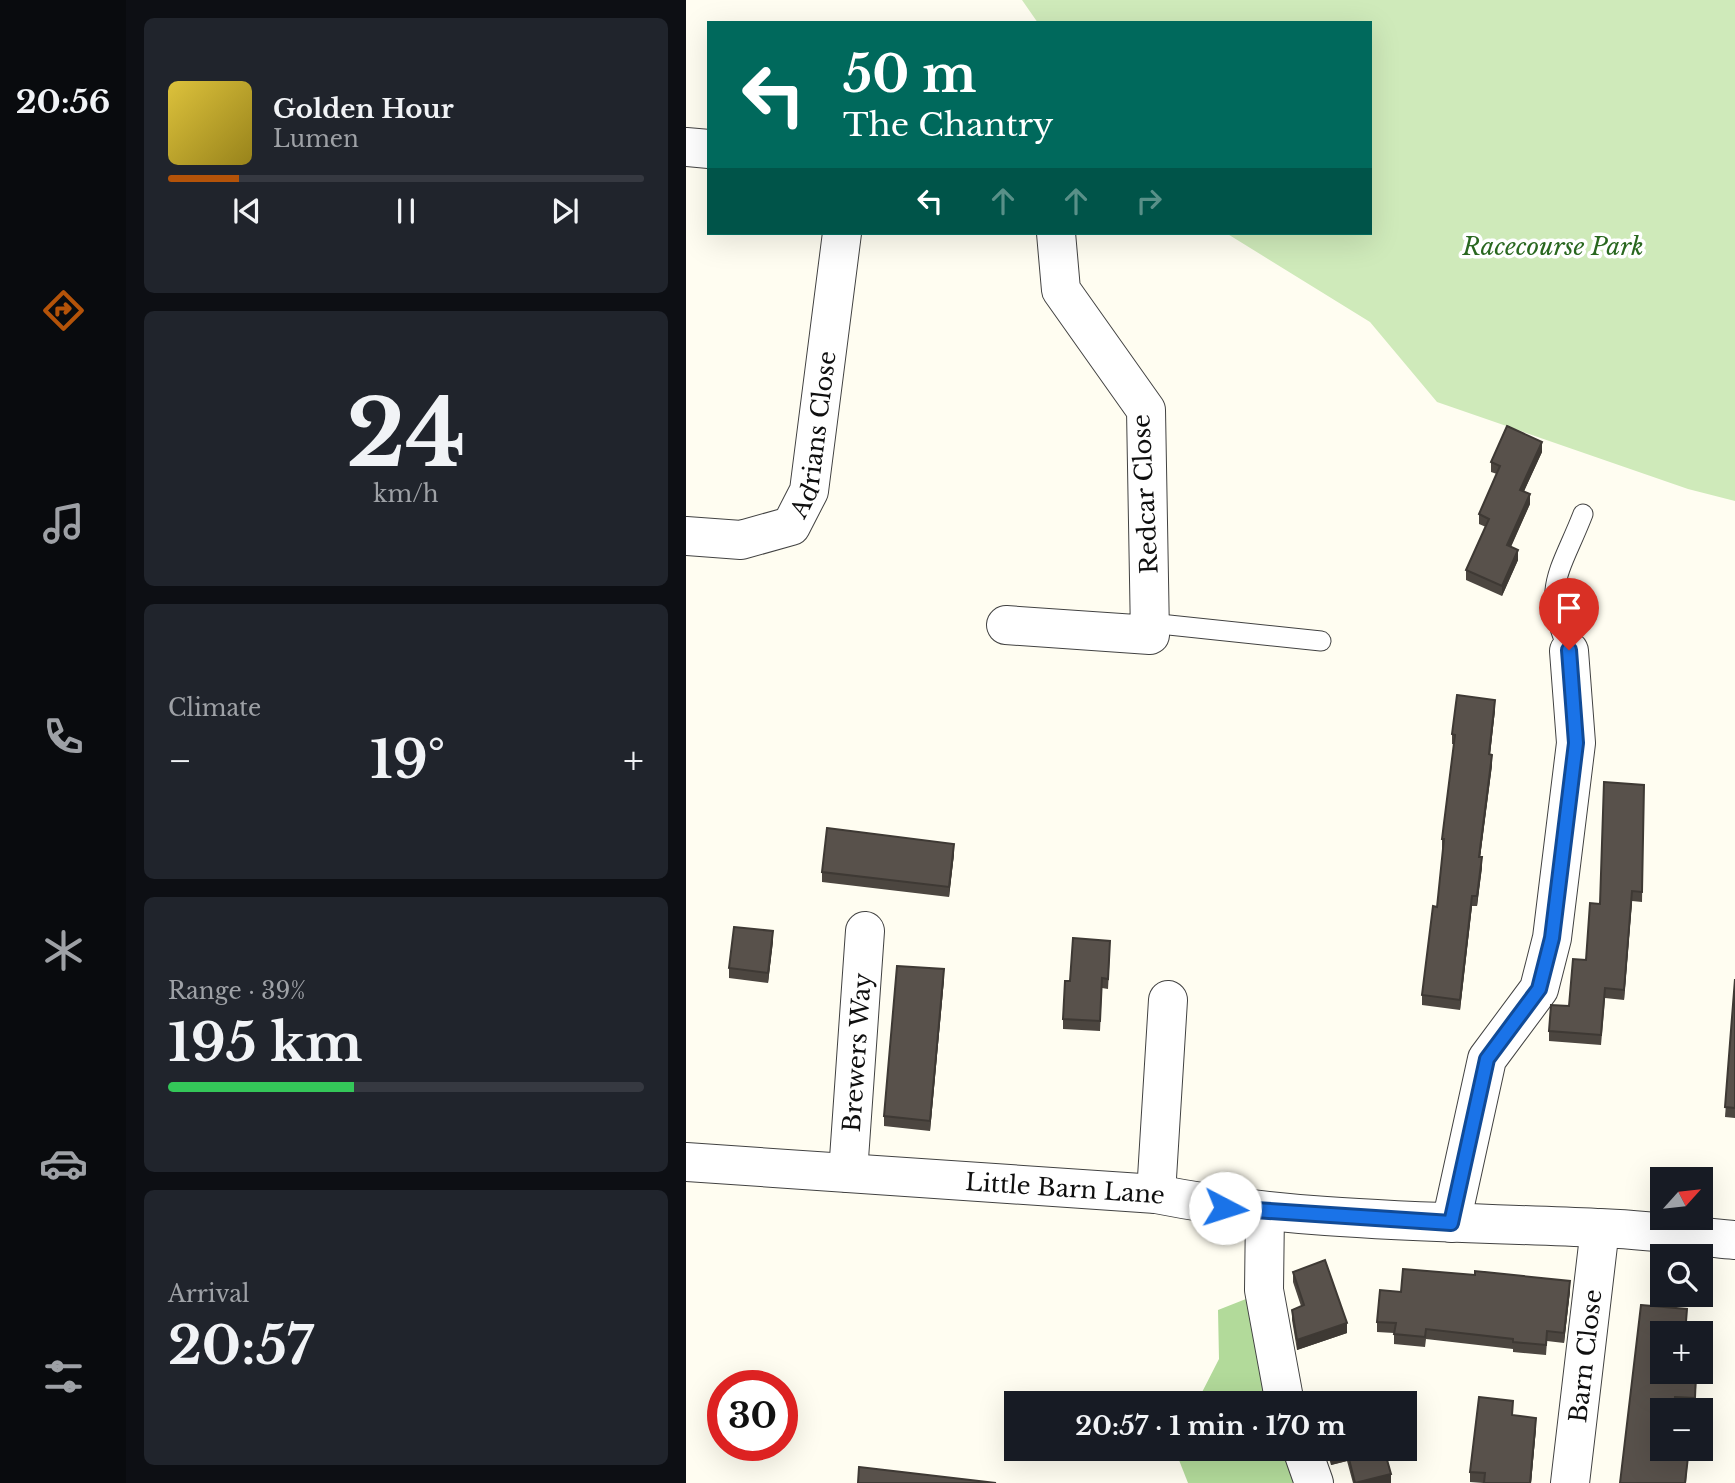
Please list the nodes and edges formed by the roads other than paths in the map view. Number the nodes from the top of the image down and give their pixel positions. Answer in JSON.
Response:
{"nodes":[{"id":1,"x":686,"y":147,"type":"edge"},
{"id":2,"x":707,"y":149,"type":"edge"},
{"id":3,"x":842,"y":235,"type":"edge"},
{"id":4,"x":1056,"y":235,"type":"edge"},
{"id":5,"x":1583,"y":514,"type":"dead end"},
{"id":6,"x":686,"y":536,"type":"edge"},
{"id":7,"x":1150,"y":623,"type":"junction"},
{"id":8,"x":1006,"y":625,"type":"dead end"},
{"id":9,"x":1321,"y":641,"type":"dead end"},
{"id":10,"x":1569,"y":650,"type":"joint"},
{"id":11,"x":865,"y":932,"type":"dead end"},
{"id":12,"x":1168,"y":1000,"type":"dead end"},
{"id":13,"x":686,"y":1162,"type":"edge"},
{"id":14,"x":848,"y":1173,"type":"junction"},
{"id":15,"x":1156,"y":1194,"type":"junction"},
{"id":16,"x":1265,"y":1211,"type":"junction"},
{"id":17,"x":1451,"y":1223,"type":"junction"},
{"id":18,"x":1600,"y":1228,"type":"junction"},
{"id":19,"x":1735,"y":1240,"type":"edge"},
{"id":20,"x":1283,"y":1391,"type":"edge"},
{"id":21,"x":1306,"y":1461,"type":"edge"},
{"id":22,"x":1314,"y":1483,"type":"edge"},
{"id":23,"x":1570,"y":1483,"type":"edge"}],
"edges":[{"from":1,"to":2,"type":"street"},
{"from":3,"to":6,"type":"street","name":"Adrians Close"},
{"from":4,"to":7,"type":"street","name":"Redcar Close"},
{"from":5,"to":10,"type":"lane"},
{"from":7,"to":8,"type":"street"},
{"from":7,"to":9,"type":"lane"},
{"from":10,"to":17,"type":"street"},
{"from":11,"to":14,"type":"street","name":"Brewers Way"},
{"from":12,"to":15,"type":"street"},
{"from":13,"to":14,"type":"street","name":"Little Barn Lane"},
{"from":14,"to":15,"type":"street","name":"Little Barn Lane"},
{"from":15,"to":16,"type":"street","name":"Little Barn Lane"},
{"from":16,"to":17,"type":"street","name":"Little Barn Lane"},
{"from":16,"to":20,"type":"street"},
{"from":17,"to":18,"type":"street","name":"Little Barn Lane"},
{"from":18,"to":19,"type":"street","name":"Little Barn Lane"},
{"from":18,"to":23,"type":"street","name":"Barn Close"},
{"from":21,"to":22,"type":"street"}]}
